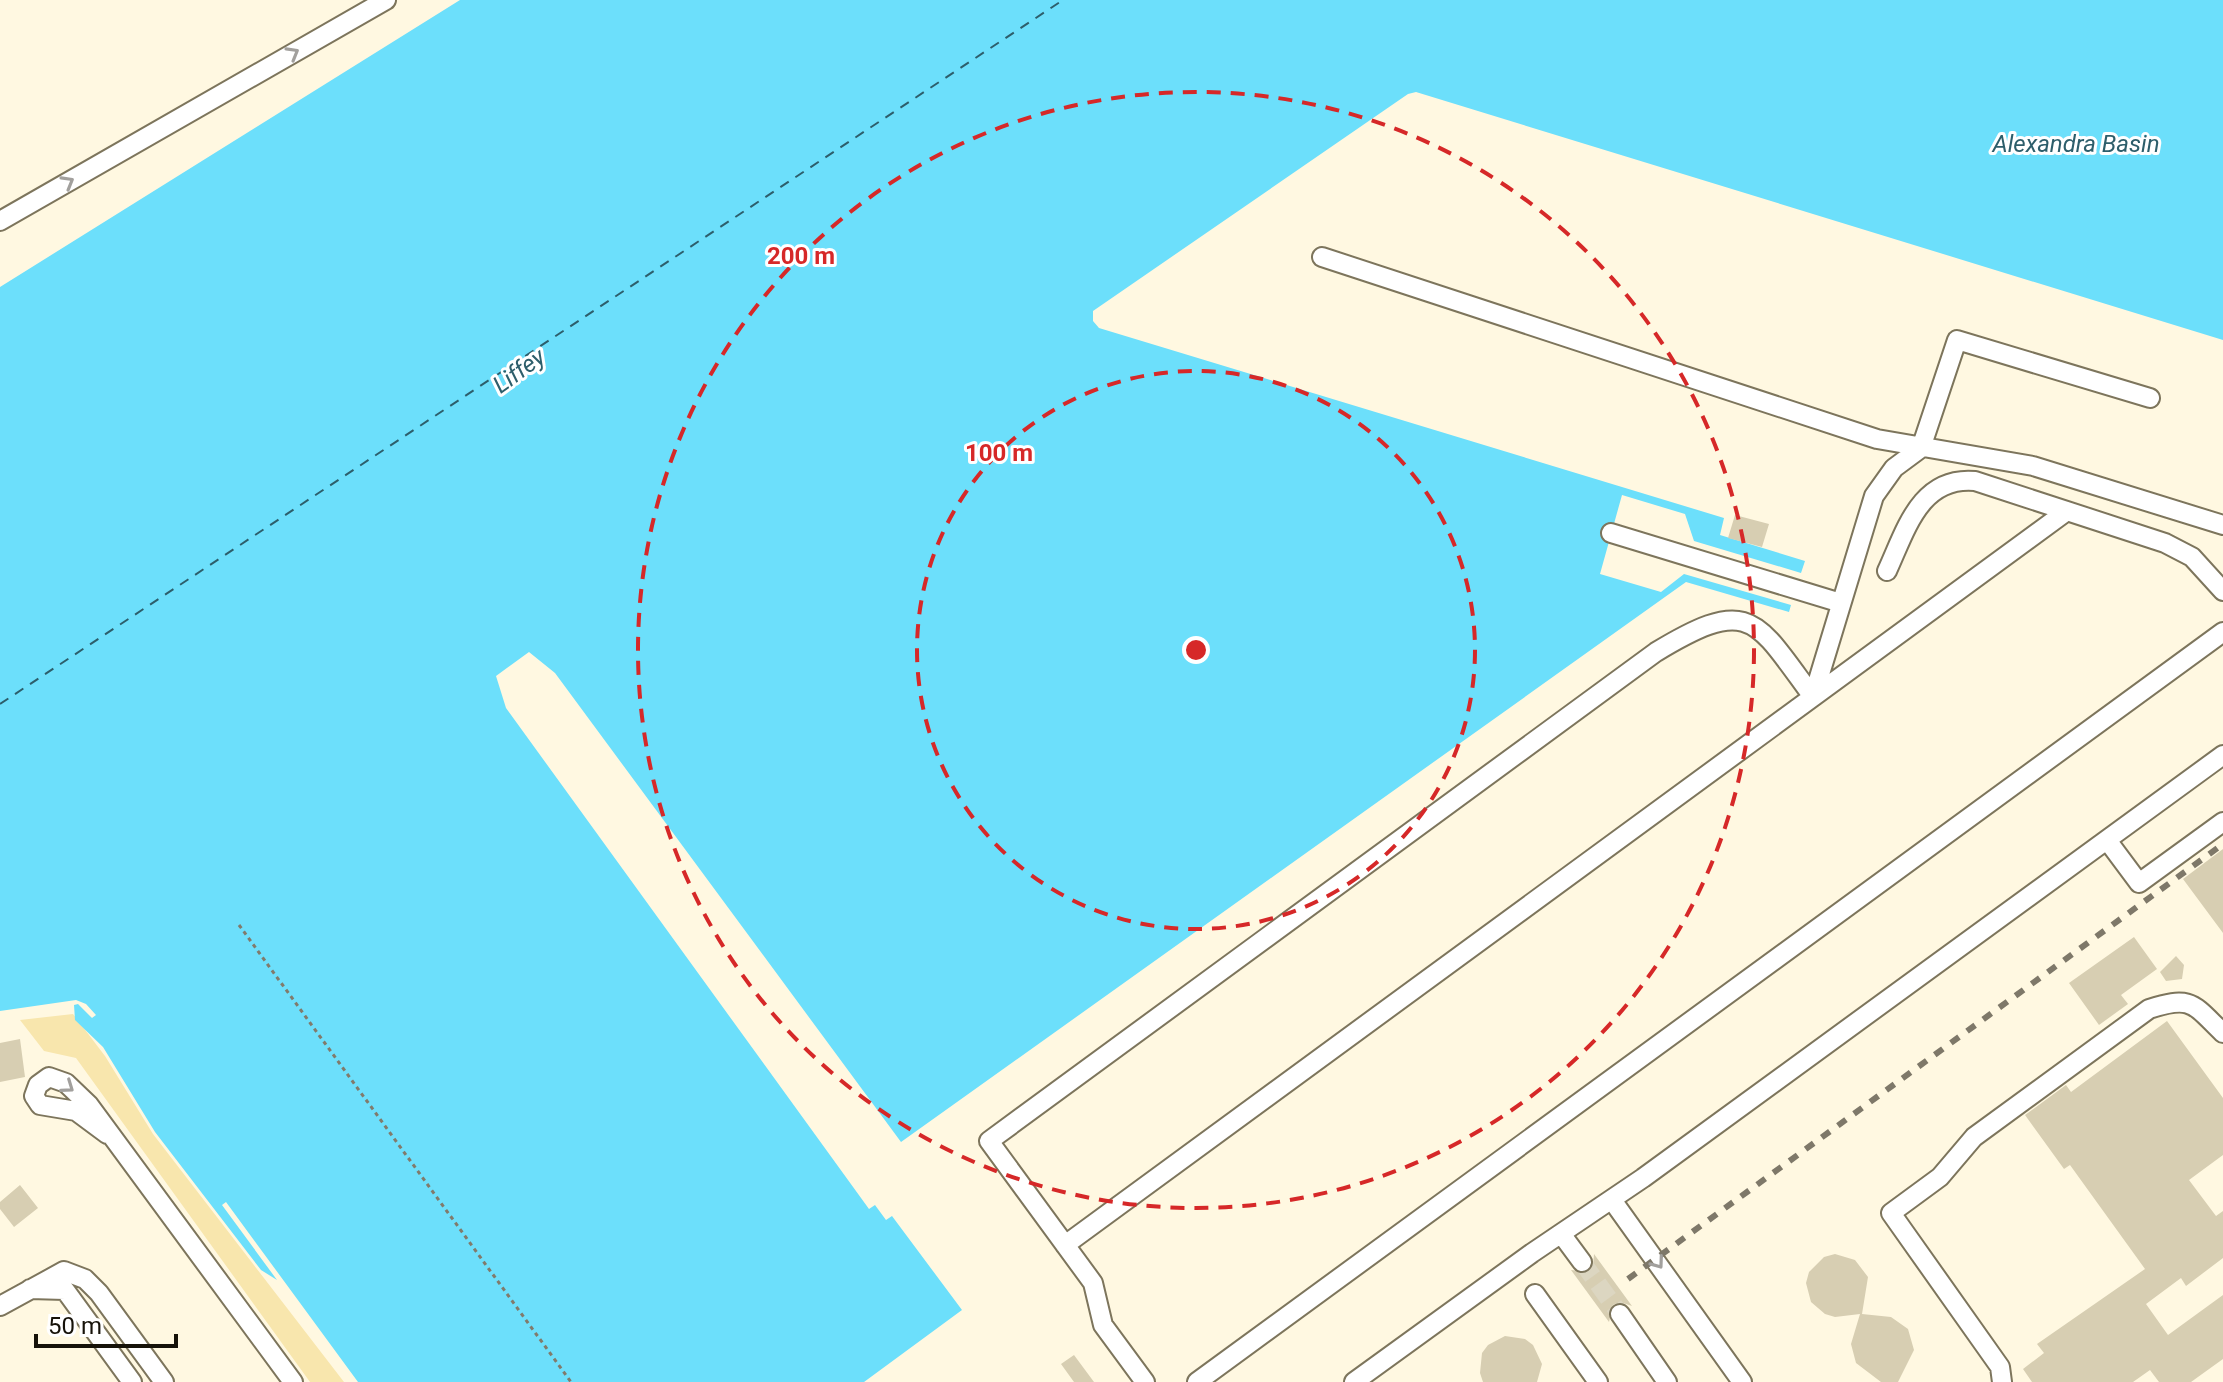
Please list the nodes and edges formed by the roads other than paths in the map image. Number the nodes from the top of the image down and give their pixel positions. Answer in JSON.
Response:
{"nodes":[{"id":1,"x":386,"y":0,"type":"edge"},
{"id":2,"x":0,"y":221,"type":"edge"},
{"id":3,"x":1322,"y":257,"type":"dead end"},
{"id":4,"x":2150,"y":398,"type":"dead end"},
{"id":5,"x":1921,"y":448,"type":"junction"},
{"id":6,"x":2067,"y":511,"type":"junction"},
{"id":7,"x":2223,"y":525,"type":"edge"},
{"id":8,"x":1611,"y":533,"type":"dead end"},
{"id":9,"x":1887,"y":571,"type":"dead end"},
{"id":10,"x":2223,"y":591,"type":"edge"},
{"id":11,"x":1841,"y":603,"type":"junction"},
{"id":12,"x":2223,"y":632,"type":"edge"},
{"id":13,"x":1813,"y":697,"type":"junction"},
{"id":14,"x":2223,"y":755,"type":"edge"},
{"id":15,"x":2223,"y":822,"type":"edge"},
{"id":16,"x":2107,"y":840,"type":"junction"},
{"id":17,"x":2223,"y":1033,"type":"edge"},
{"id":18,"x":107,"y":1134,"type":"dead end"},
{"id":19,"x":1612,"y":1200,"type":"junction"},
{"id":20,"x":1562,"y":1235,"type":"junction"},
{"id":21,"x":1065,"y":1245,"type":"junction"},
{"id":22,"x":1582,"y":1262,"type":"tunnel mouth"},
{"id":23,"x":30,"y":1289,"type":"junction"},
{"id":24,"x":1535,"y":1294,"type":"dead end"},
{"id":25,"x":0,"y":1306,"type":"edge"},
{"id":26,"x":1620,"y":1314,"type":"tunnel mouth"},
{"id":27,"x":132,"y":1382,"type":"edge"},
{"id":28,"x":164,"y":1382,"type":"edge"},
{"id":29,"x":293,"y":1382,"type":"edge"},
{"id":30,"x":1145,"y":1382,"type":"edge"},
{"id":31,"x":1197,"y":1382,"type":"edge"},
{"id":32,"x":1354,"y":1382,"type":"edge"},
{"id":33,"x":1598,"y":1382,"type":"edge"},
{"id":34,"x":1667,"y":1382,"type":"edge"},
{"id":35,"x":1742,"y":1382,"type":"edge"},
{"id":36,"x":2002,"y":1382,"type":"edge"}],
"edges":[{"from":2,"to":1,"type":"street","one_way":true},
{"from":3,"to":5,"type":"street"},
{"from":4,"to":5,"type":"street"},
{"from":5,"to":7,"type":"street"},
{"from":5,"to":11,"type":"street"},
{"from":6,"to":9,"type":"street"},
{"from":6,"to":10,"type":"street"},
{"from":6,"to":13,"type":"street"},
{"from":8,"to":11,"type":"street"},
{"from":11,"to":13,"type":"street"},
{"from":12,"to":31,"type":"street"},
{"from":13,"to":21,"type":"street"},
{"from":13,"to":21,"type":"street"},
{"from":14,"to":16,"type":"street"},
{"from":15,"to":16,"type":"street"},
{"from":16,"to":19,"type":"street"},
{"from":17,"to":36,"type":"street"},
{"from":18,"to":29,"type":"street"},
{"from":19,"to":20,"type":"street"},
{"from":19,"to":35,"type":"street","one_way":true},
{"from":20,"to":22,"type":"street"},
{"from":20,"to":32,"type":"street"},
{"from":21,"to":30,"type":"street"},
{"from":23,"to":25,"type":"street"},
{"from":23,"to":27,"type":"street"},
{"from":23,"to":28,"type":"street"},
{"from":24,"to":33,"type":"street"},
{"from":26,"to":34,"type":"street"}]}
